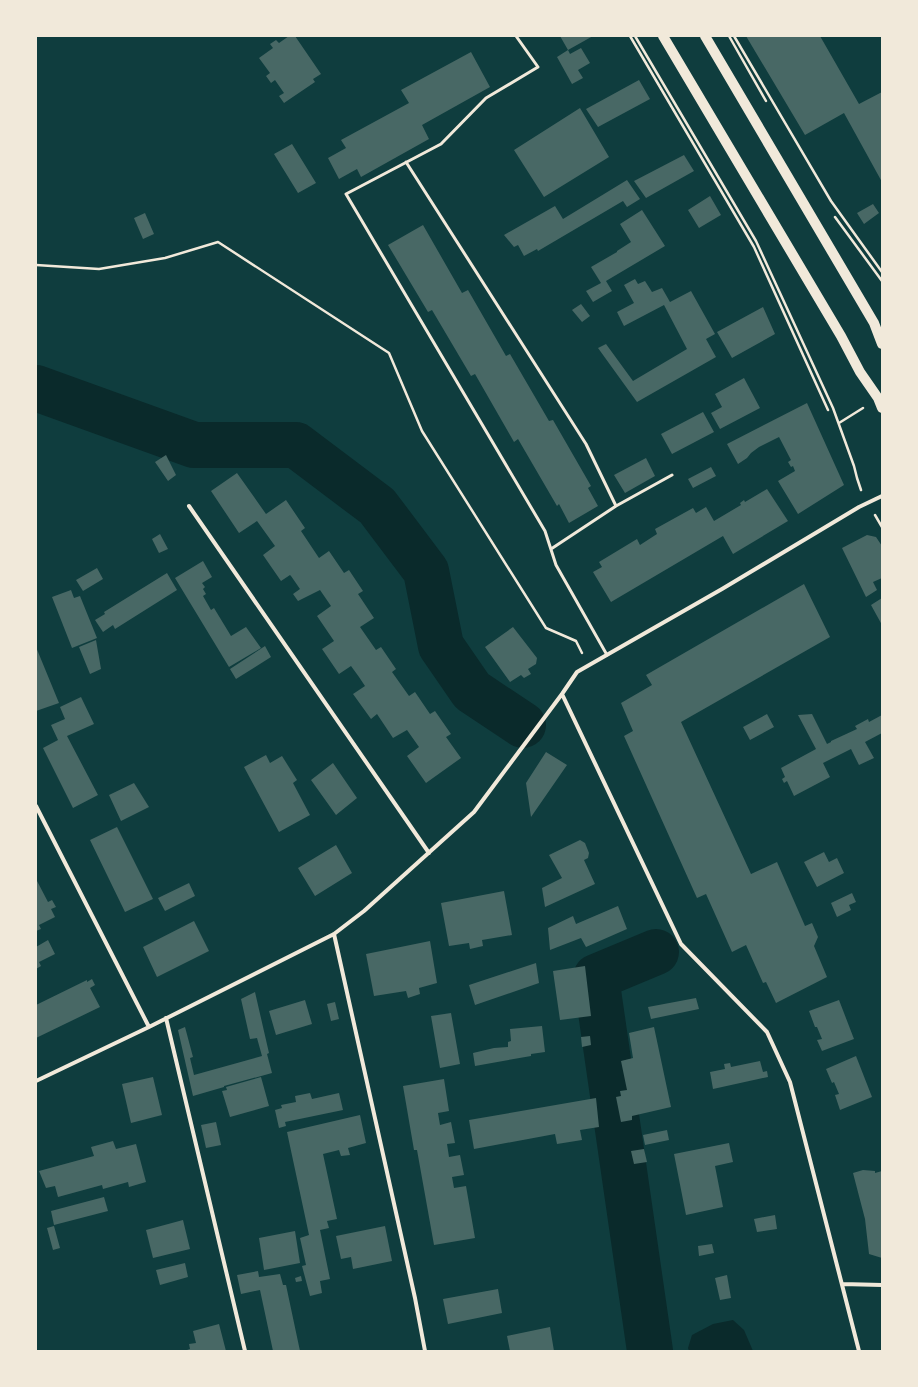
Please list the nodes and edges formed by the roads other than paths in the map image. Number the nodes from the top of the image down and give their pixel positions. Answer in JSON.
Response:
{"nodes":[{"id":1,"x":516,"y":36,"type":"edge"},
{"id":2,"x":663,"y":36,"type":"edge"},
{"id":3,"x":705,"y":36,"type":"edge"},
{"id":4,"x":406,"y":162,"type":"junction"},
{"id":5,"x":882,"y":344,"type":"edge"},
{"id":6,"x":880,"y":403,"type":"edge"},
{"id":7,"x":672,"y":475,"type":"dead end"},
{"id":8,"x":882,"y":496,"type":"edge"},
{"id":9,"x":189,"y":506,"type":"dead end"},
{"id":10,"x":616,"y":506,"type":"junction"},
{"id":11,"x":551,"y":550,"type":"junction"},
{"id":12,"x":607,"y":655,"type":"junction"},
{"id":13,"x":562,"y":694,"type":"junction"},
{"id":14,"x":36,"y":806,"type":"edge"},
{"id":15,"x":429,"y":853,"type":"junction"},
{"id":16,"x":334,"y":934,"type":"junction"},
{"id":17,"x":166,"y":1018,"type":"junction"},
{"id":18,"x":148,"y":1027,"type":"junction"},
{"id":19,"x":36,"y":1081,"type":"edge"},
{"id":20,"x":842,"y":1284,"type":"junction"},
{"id":21,"x":882,"y":1285,"type":"edge"},
{"id":22,"x":245,"y":1351,"type":"edge"},
{"id":23,"x":425,"y":1351,"type":"edge"},
{"id":24,"x":859,"y":1351,"type":"edge"}],
"edges":[{"from":1,"to":4,"type":"lane"},
{"from":2,"to":6,"type":"main road"},
{"from":3,"to":5,"type":"main road"},
{"from":4,"to":10,"type":"lane"},
{"from":4,"to":11,"type":"lane"},
{"from":7,"to":10,"type":"lane"},
{"from":8,"to":12,"type":"street"},
{"from":9,"to":15,"type":"street"},
{"from":10,"to":11,"type":"lane"},
{"from":11,"to":12,"type":"lane"},
{"from":12,"to":13,"type":"street"},
{"from":13,"to":15,"type":"street"},
{"from":13,"to":20,"type":"street"},
{"from":14,"to":18,"type":"street"},
{"from":15,"to":16,"type":"street"},
{"from":16,"to":17,"type":"street"},
{"from":16,"to":23,"type":"street"},
{"from":17,"to":18,"type":"street"},
{"from":17,"to":22,"type":"street"},
{"from":18,"to":19,"type":"street"},
{"from":20,"to":21,"type":"street"},
{"from":20,"to":24,"type":"street"}]}
